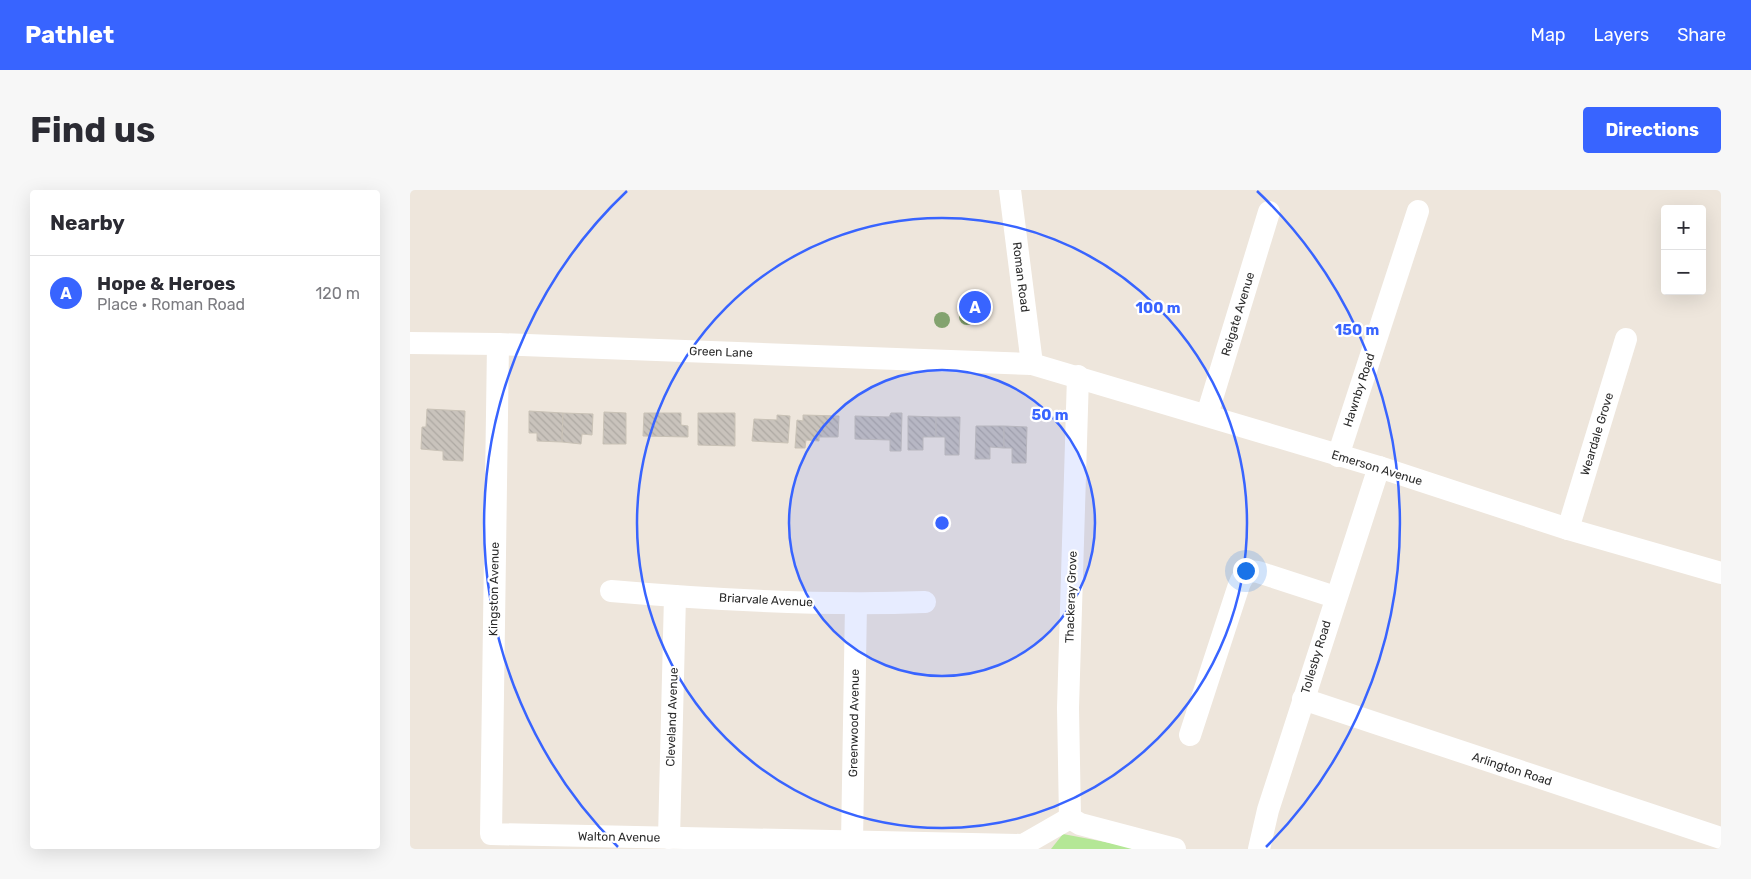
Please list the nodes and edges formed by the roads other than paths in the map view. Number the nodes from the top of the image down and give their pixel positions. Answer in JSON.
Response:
{"nodes":[{"id":1,"x":1010,"y":190,"type":"edge"},
{"id":2,"x":1418,"y":211,"type":"dead end"},
{"id":3,"x":1270,"y":212,"type":"dead end"},
{"id":4,"x":1626,"y":338,"type":"dead end"},
{"id":5,"x":410,"y":343,"type":"edge"},
{"id":6,"x":498,"y":344,"type":"junction"},
{"id":7,"x":1032,"y":364,"type":"junction"},
{"id":8,"x":1078,"y":376,"type":"junction"},
{"id":9,"x":1207,"y":415,"type":"junction"},
{"id":10,"x":1338,"y":456,"type":"junction"},
{"id":11,"x":1379,"y":467,"type":"junction"},
{"id":12,"x":1568,"y":529,"type":"junction"},
{"id":13,"x":1721,"y":573,"type":"edge"},
{"id":14,"x":611,"y":591,"type":"dead end"},
{"id":15,"x":676,"y":596,"type":"junction"},
{"id":16,"x":1335,"y":597,"type":"junction"},
{"id":17,"x":925,"y":602,"type":"dead end"},
{"id":18,"x":856,"y":604,"type":"junction"},
{"id":19,"x":1303,"y":699,"type":"junction"},
{"id":20,"x":1190,"y":735,"type":"dead end"},
{"id":21,"x":1070,"y":818,"type":"junction"},
{"id":22,"x":490,"y":834,"type":"joint"},
{"id":23,"x":669,"y":838,"type":"junction"},
{"id":24,"x":1721,"y":838,"type":"edge"},
{"id":25,"x":852,"y":842,"type":"junction"},
{"id":26,"x":1175,"y":849,"type":"edge"},
{"id":27,"x":1259,"y":849,"type":"edge"}],
"edges":[{"from":1,"to":7,"type":"street","name":"Roman Road"},
{"from":2,"to":10,"type":"street","name":"Hawnby Road"},
{"from":3,"to":9,"type":"street","name":"Reigate Avenue"},
{"from":4,"to":12,"type":"street","name":"Weardale Grove"},
{"from":5,"to":6,"type":"street","name":"Green Lane"},
{"from":6,"to":7,"type":"street","name":"Green Lane"},
{"from":6,"to":22,"type":"street","name":"Kingston Avenue"},
{"from":7,"to":8,"type":"street","name":"Emerson Avenue"},
{"from":8,"to":9,"type":"street","name":"Emerson Avenue"},
{"from":8,"to":21,"type":"street","name":"Thackeray Grove"},
{"from":9,"to":10,"type":"street","name":"Emerson Avenue"},
{"from":10,"to":11,"type":"street","name":"Emerson Avenue"},
{"from":11,"to":12,"type":"street","name":"Emerson Avenue"},
{"from":11,"to":16,"type":"street","name":"Tollesby Road"},
{"from":12,"to":13,"type":"street","name":"Emerson Avenue"},
{"from":14,"to":15,"type":"street","name":"Briarvale Avenue"},
{"from":15,"to":18,"type":"street","name":"Briarvale Avenue"},
{"from":15,"to":23,"type":"street","name":"Cleveland Avenue"},
{"from":16,"to":19,"type":"street","name":"Tollesby Road"},
{"from":16,"to":20,"type":"street"},
{"from":17,"to":18,"type":"street","name":"Briarvale Avenue"},
{"from":18,"to":25,"type":"street","name":"Greenwood Avenue"},
{"from":19,"to":24,"type":"street","name":"Arlington Road"},
{"from":19,"to":27,"type":"street","name":"Tollesby Road"},
{"from":21,"to":25,"type":"street","name":"Walton Avenue"},
{"from":21,"to":26,"type":"street"},
{"from":22,"to":23,"type":"street","name":"Walton Avenue"},
{"from":23,"to":25,"type":"street","name":"Walton Avenue"}]}
